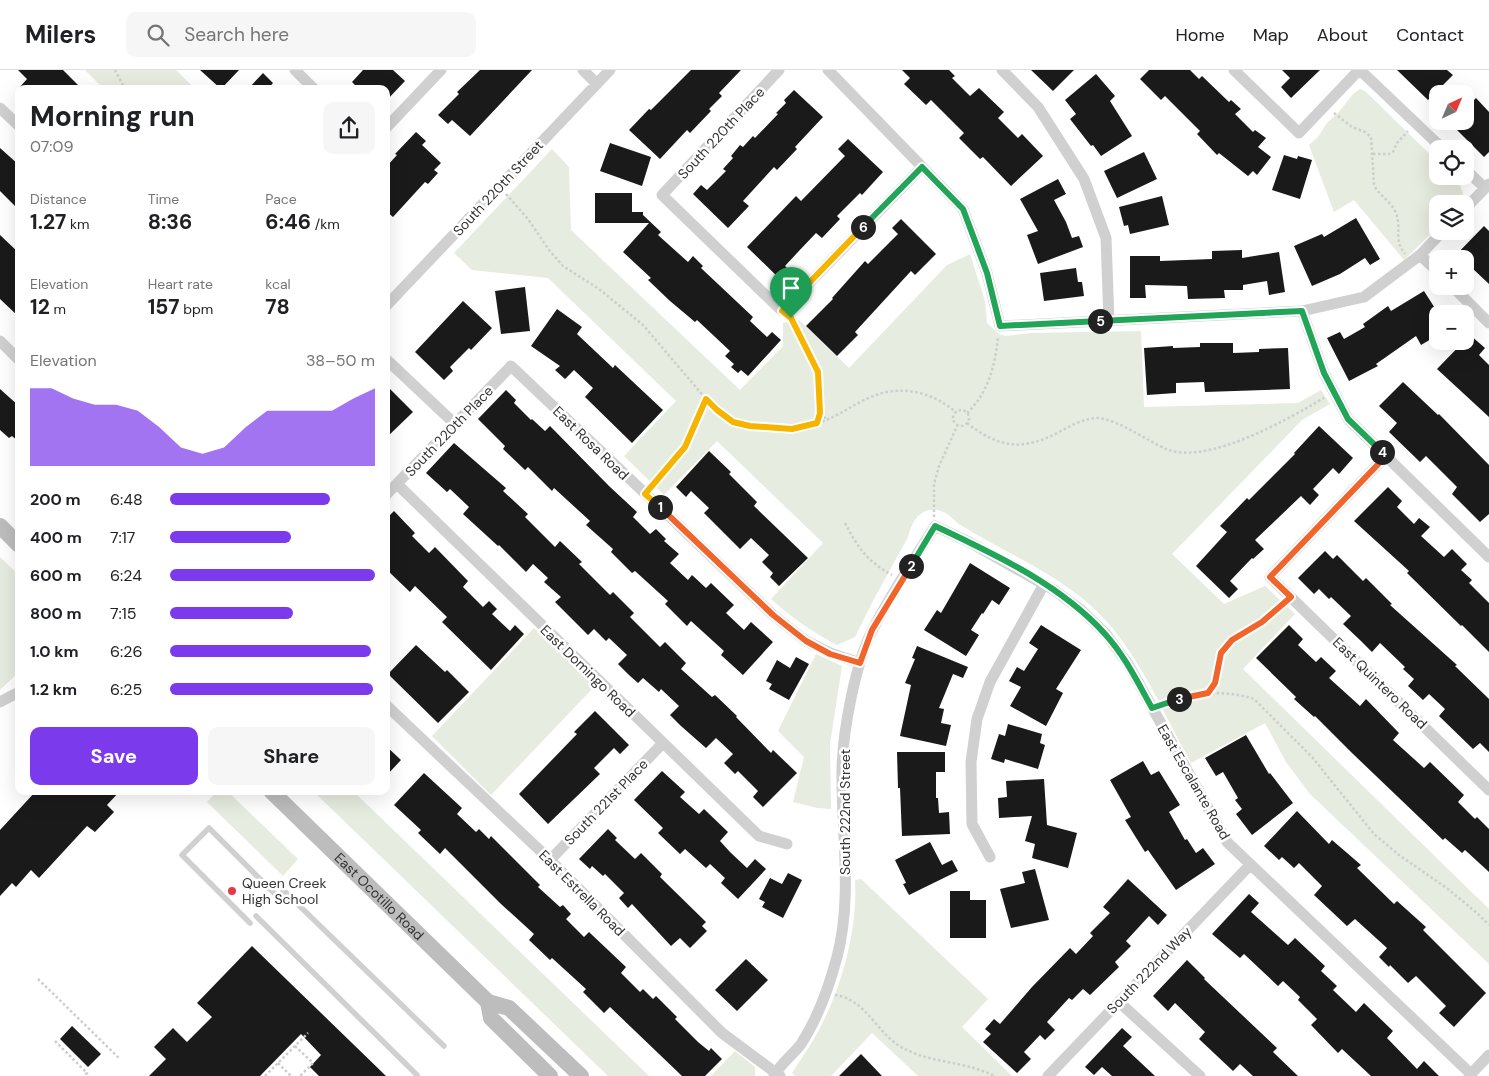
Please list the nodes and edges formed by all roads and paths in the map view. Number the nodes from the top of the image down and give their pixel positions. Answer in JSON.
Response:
{"nodes":[{"id":1,"x":115,"y":70,"type":"edge"},
{"id":2,"x":295,"y":70,"type":"edge"},
{"id":3,"x":442,"y":70,"type":"edge"},
{"id":4,"x":583,"y":70,"type":"edge"},
{"id":5,"x":610,"y":70,"type":"edge"},
{"id":6,"x":779,"y":70,"type":"edge"},
{"id":7,"x":828,"y":70,"type":"edge"},
{"id":8,"x":1002,"y":70,"type":"edge"},
{"id":9,"x":1234,"y":70,"type":"edge"},
{"id":10,"x":1360,"y":70,"type":"edge"},
{"id":11,"x":597,"y":84,"type":"junction"},
{"id":12,"x":123,"y":85,"type":"edge"},
{"id":13,"x":310,"y":85,"type":"edge"},
{"id":14,"x":1326,"y":105,"type":"junction"},
{"id":15,"x":0,"y":108,"type":"edge"},
{"id":16,"x":15,"y":122,"type":"edge"},
{"id":17,"x":390,"y":124,"type":"edge"},
{"id":18,"x":1417,"y":124,"type":"junction"},
{"id":19,"x":1434,"y":140,"type":"edge"},
{"id":20,"x":1372,"y":154,"type":"junction"},
{"id":21,"x":922,"y":167,"type":"junction"},
{"id":22,"x":1474,"y":176,"type":"edge"},
{"id":23,"x":1487,"y":186,"type":"edge"},
{"id":24,"x":500,"y":187,"type":"junction"},
{"id":25,"x":1474,"y":200,"type":"edge"},
{"id":26,"x":1434,"y":240,"type":"edge"},
{"id":27,"x":1416,"y":258,"type":"junction"},
{"id":28,"x":1429,"y":266,"type":"edge"},
{"id":29,"x":1461,"y":295,"type":"edge"},
{"id":30,"x":390,"y":302,"type":"edge"},
{"id":31,"x":782,"y":311,"type":"junction"},
{"id":32,"x":1302,"y":311,"type":"junction"},
{"id":33,"x":1109,"y":321,"type":"junction"},
{"id":34,"x":1489,"y":322,"type":"edge"},
{"id":35,"x":1000,"y":326,"type":"junction"},
{"id":36,"x":0,"y":341,"type":"edge"},
{"id":37,"x":15,"y":356,"type":"edge"},
{"id":38,"x":390,"y":363,"type":"edge"},
{"id":39,"x":511,"y":366,"type":"joint"},
{"id":40,"x":1334,"y":392,"type":"junction"},
{"id":41,"x":706,"y":399,"type":"junction"},
{"id":42,"x":956,"y":412,"type":"junction"},
{"id":43,"x":820,"y":413,"type":"junction"},
{"id":44,"x":967,"y":413,"type":"junction"},
{"id":45,"x":827,"y":420,"type":"junction"},
{"id":46,"x":817,"y":423,"type":"junction"},
{"id":47,"x":967,"y":423,"type":"junction"},
{"id":48,"x":455,"y":424,"type":"junction"},
{"id":49,"x":958,"y":424,"type":"junction"},
{"id":50,"x":1386,"y":456,"type":"junction"},
{"id":51,"x":397,"y":484,"type":"junction"},
{"id":52,"x":390,"y":491,"type":"edge"},
{"id":53,"x":645,"y":494,"type":"junction"},
{"id":54,"x":845,"y":523,"type":"dead end"},
{"id":55,"x":0,"y":526,"type":"edge"},
{"id":56,"x":935,"y":526,"type":"junction"},
{"id":57,"x":15,"y":541,"type":"edge"},
{"id":58,"x":1489,"y":557,"type":"edge"},
{"id":59,"x":902,"y":580,"type":"junction"},
{"id":60,"x":1044,"y":584,"type":"junction"},
{"id":61,"x":1291,"y":597,"type":"junction"},
{"id":62,"x":860,"y":663,"type":"junction"},
{"id":63,"x":1208,"y":693,"type":"junction"},
{"id":64,"x":15,"y":694,"type":"edge"},
{"id":65,"x":0,"y":702,"type":"edge"},
{"id":66,"x":1152,"y":708,"type":"junction"},
{"id":67,"x":390,"y":709,"type":"edge"},
{"id":68,"x":663,"y":743,"type":"junction"},
{"id":69,"x":1489,"y":790,"type":"edge"},
{"id":70,"x":275,"y":795,"type":"edge"},
{"id":71,"x":787,"y":844,"type":"dead end"},
{"id":72,"x":990,"y":857,"type":"dead end"},
{"id":73,"x":550,"y":860,"type":"junction"},
{"id":74,"x":1250,"y":865,"type":"junction"},
{"id":75,"x":282,"y":889,"type":"dead end"},
{"id":76,"x":276,"y":895,"type":"dead end"},
{"id":77,"x":256,"y":916,"type":"dead end"},
{"id":78,"x":250,"y":923,"type":"dead end"},
{"id":79,"x":1489,"y":925,"type":"edge"},
{"id":80,"x":38,"y":979,"type":"dead end"},
{"id":81,"x":826,"y":992,"type":"junction"},
{"id":82,"x":488,"y":1002,"type":"junction"},
{"id":83,"x":1119,"y":1002,"type":"junction"},
{"id":84,"x":308,"y":1032,"type":"dead end"},
{"id":85,"x":55,"y":1041,"type":"dead end"},
{"id":86,"x":295,"y":1046,"type":"junction"},
{"id":87,"x":444,"y":1046,"type":"dead end"},
{"id":88,"x":1489,"y":1055,"type":"edge"},
{"id":89,"x":119,"y":1058,"type":"dead end"},
{"id":90,"x":278,"y":1063,"type":"junction"},
{"id":91,"x":417,"y":1075,"type":"edge"},
{"id":92,"x":775,"y":1075,"type":"edge"},
{"id":93,"x":1470,"y":1075,"type":"edge"},
{"id":94,"x":84,"y":1076,"type":"edge"},
{"id":95,"x":265,"y":1076,"type":"edge"},
{"id":96,"x":290,"y":1076,"type":"edge"},
{"id":97,"x":300,"y":1076,"type":"edge"},
{"id":98,"x":550,"y":1076,"type":"edge"},
{"id":99,"x":580,"y":1076,"type":"edge"},
{"id":100,"x":994,"y":1076,"type":"edge"},
{"id":101,"x":1048,"y":1076,"type":"edge"},
{"id":102,"x":1200,"y":1076,"type":"edge"}],
"edges":[{"from":1,"to":12,"type":"path"},
{"from":2,"to":13,"type":"street"},
{"from":3,"to":17,"type":"street"},
{"from":4,"to":11,"type":"street"},
{"from":5,"to":11,"type":"street","name":"South 220th Street"},
{"from":6,"to":31,"type":"street","name":"South 220th Place"},
{"from":7,"to":21,"type":"street"},
{"from":8,"to":33,"type":"street"},
{"from":9,"to":14,"type":"street"},
{"from":10,"to":14,"type":"street"},
{"from":10,"to":18,"type":"street"},
{"from":11,"to":24,"type":"street","name":"South 220th Street"},
{"from":14,"to":20,"type":"path"},
{"from":15,"to":16,"type":"street"},
{"from":18,"to":19,"type":"street"},
{"from":18,"to":20,"type":"path"},
{"from":20,"to":27,"type":"path"},
{"from":21,"to":31,"type":"street"},
{"from":21,"to":35,"type":"street"},
{"from":22,"to":23,"type":"street"},
{"from":23,"to":25,"type":"street"},
{"from":24,"to":30,"type":"street","name":"South 220th Street"},
{"from":24,"to":41,"type":"path"},
{"from":26,"to":27,"type":"street"},
{"from":27,"to":28,"type":"street"},
{"from":27,"to":32,"type":"street"},
{"from":29,"to":34,"type":"street"},
{"from":31,"to":43,"type":"path"},
{"from":32,"to":33,"type":"street"},
{"from":32,"to":40,"type":"street"},
{"from":33,"to":35,"type":"street"},
{"from":35,"to":44,"type":"path"},
{"from":36,"to":37,"type":"street"},
{"from":38,"to":48,"type":"street"},
{"from":39,"to":48,"type":"street","name":"South 220th Place"},
{"from":39,"to":53,"type":"street","name":"East Rosa Road"},
{"from":40,"to":47,"type":"path"},
{"from":40,"to":50,"type":"street"},
{"from":41,"to":46,"type":"path"},
{"from":41,"to":53,"type":"path"},
{"from":42,"to":44,"type":"path"},
{"from":42,"to":45,"type":"path"},
{"from":42,"to":49,"type":"path"},
{"from":43,"to":45,"type":"path"},
{"from":43,"to":46,"type":"path"},
{"from":44,"to":47,"type":"path"},
{"from":45,"to":46,"type":"path"},
{"from":47,"to":49,"type":"path"},
{"from":48,"to":51,"type":"street","name":"South 220th Place"},
{"from":49,"to":56,"type":"path"},
{"from":50,"to":58,"type":"street"},
{"from":50,"to":61,"type":"street","name":"East Quintero Road"},
{"from":51,"to":52,"type":"street","name":"South 220th Place"},
{"from":51,"to":68,"type":"street","name":"East Domingo Road"},
{"from":53,"to":62,"type":"street","name":"East Rosa Road"},
{"from":54,"to":59,"type":"path"},
{"from":55,"to":57,"type":"main road"},
{"from":56,"to":59,"type":"street","name":"South 222nd Street"},
{"from":56,"to":60,"type":"street","name":"East Escalante Road"},
{"from":59,"to":62,"type":"street","name":"South 222nd Street"},
{"from":60,"to":66,"type":"street","name":"East Escalante Road"},
{"from":60,"to":72,"type":"street"},
{"from":61,"to":63,"type":"path"},
{"from":61,"to":69,"type":"street","name":"East Quintero Road"},
{"from":62,"to":81,"type":"street","name":"South 222nd Street"},
{"from":63,"to":66,"type":"path"},
{"from":63,"to":79,"type":"path"},
{"from":64,"to":65,"type":"street"},
{"from":66,"to":74,"type":"street","name":"East Escalante Road"},
{"from":67,"to":73,"type":"street","name":"East Estrella Road"},
{"from":68,"to":71,"type":"street","name":"East Domingo Road"},
{"from":68,"to":73,"type":"street","name":"South 221st Place"},
{"from":70,"to":82,"type":"main road","name":"East Ocotillo Road"},
{"from":73,"to":92,"type":"street","name":"East Estrella Road"},
{"from":74,"to":83,"type":"street","name":"South 222nd Way"},
{"from":74,"to":93,"type":"street","name":"East Escalante Road"},
{"from":75,"to":87,"type":"lane"},
{"from":76,"to":78,"type":"lane"},
{"from":77,"to":91,"type":"lane"},
{"from":80,"to":89,"type":"path"},
{"from":81,"to":92,"type":"street","name":"South 222nd Street"},
{"from":81,"to":100,"type":"path"},
{"from":82,"to":98,"type":"main road","name":"East Ocotillo Road"},
{"from":82,"to":99,"type":"main road","name":"East Ocotillo Road"},
{"from":83,"to":101,"type":"street","name":"South 222nd Way"},
{"from":83,"to":102,"type":"street"},
{"from":84,"to":86,"type":"path"},
{"from":85,"to":94,"type":"path"},
{"from":86,"to":90,"type":"path"},
{"from":86,"to":97,"type":"path"},
{"from":88,"to":93,"type":"street"},
{"from":90,"to":95,"type":"path"},
{"from":90,"to":96,"type":"path"}]}
